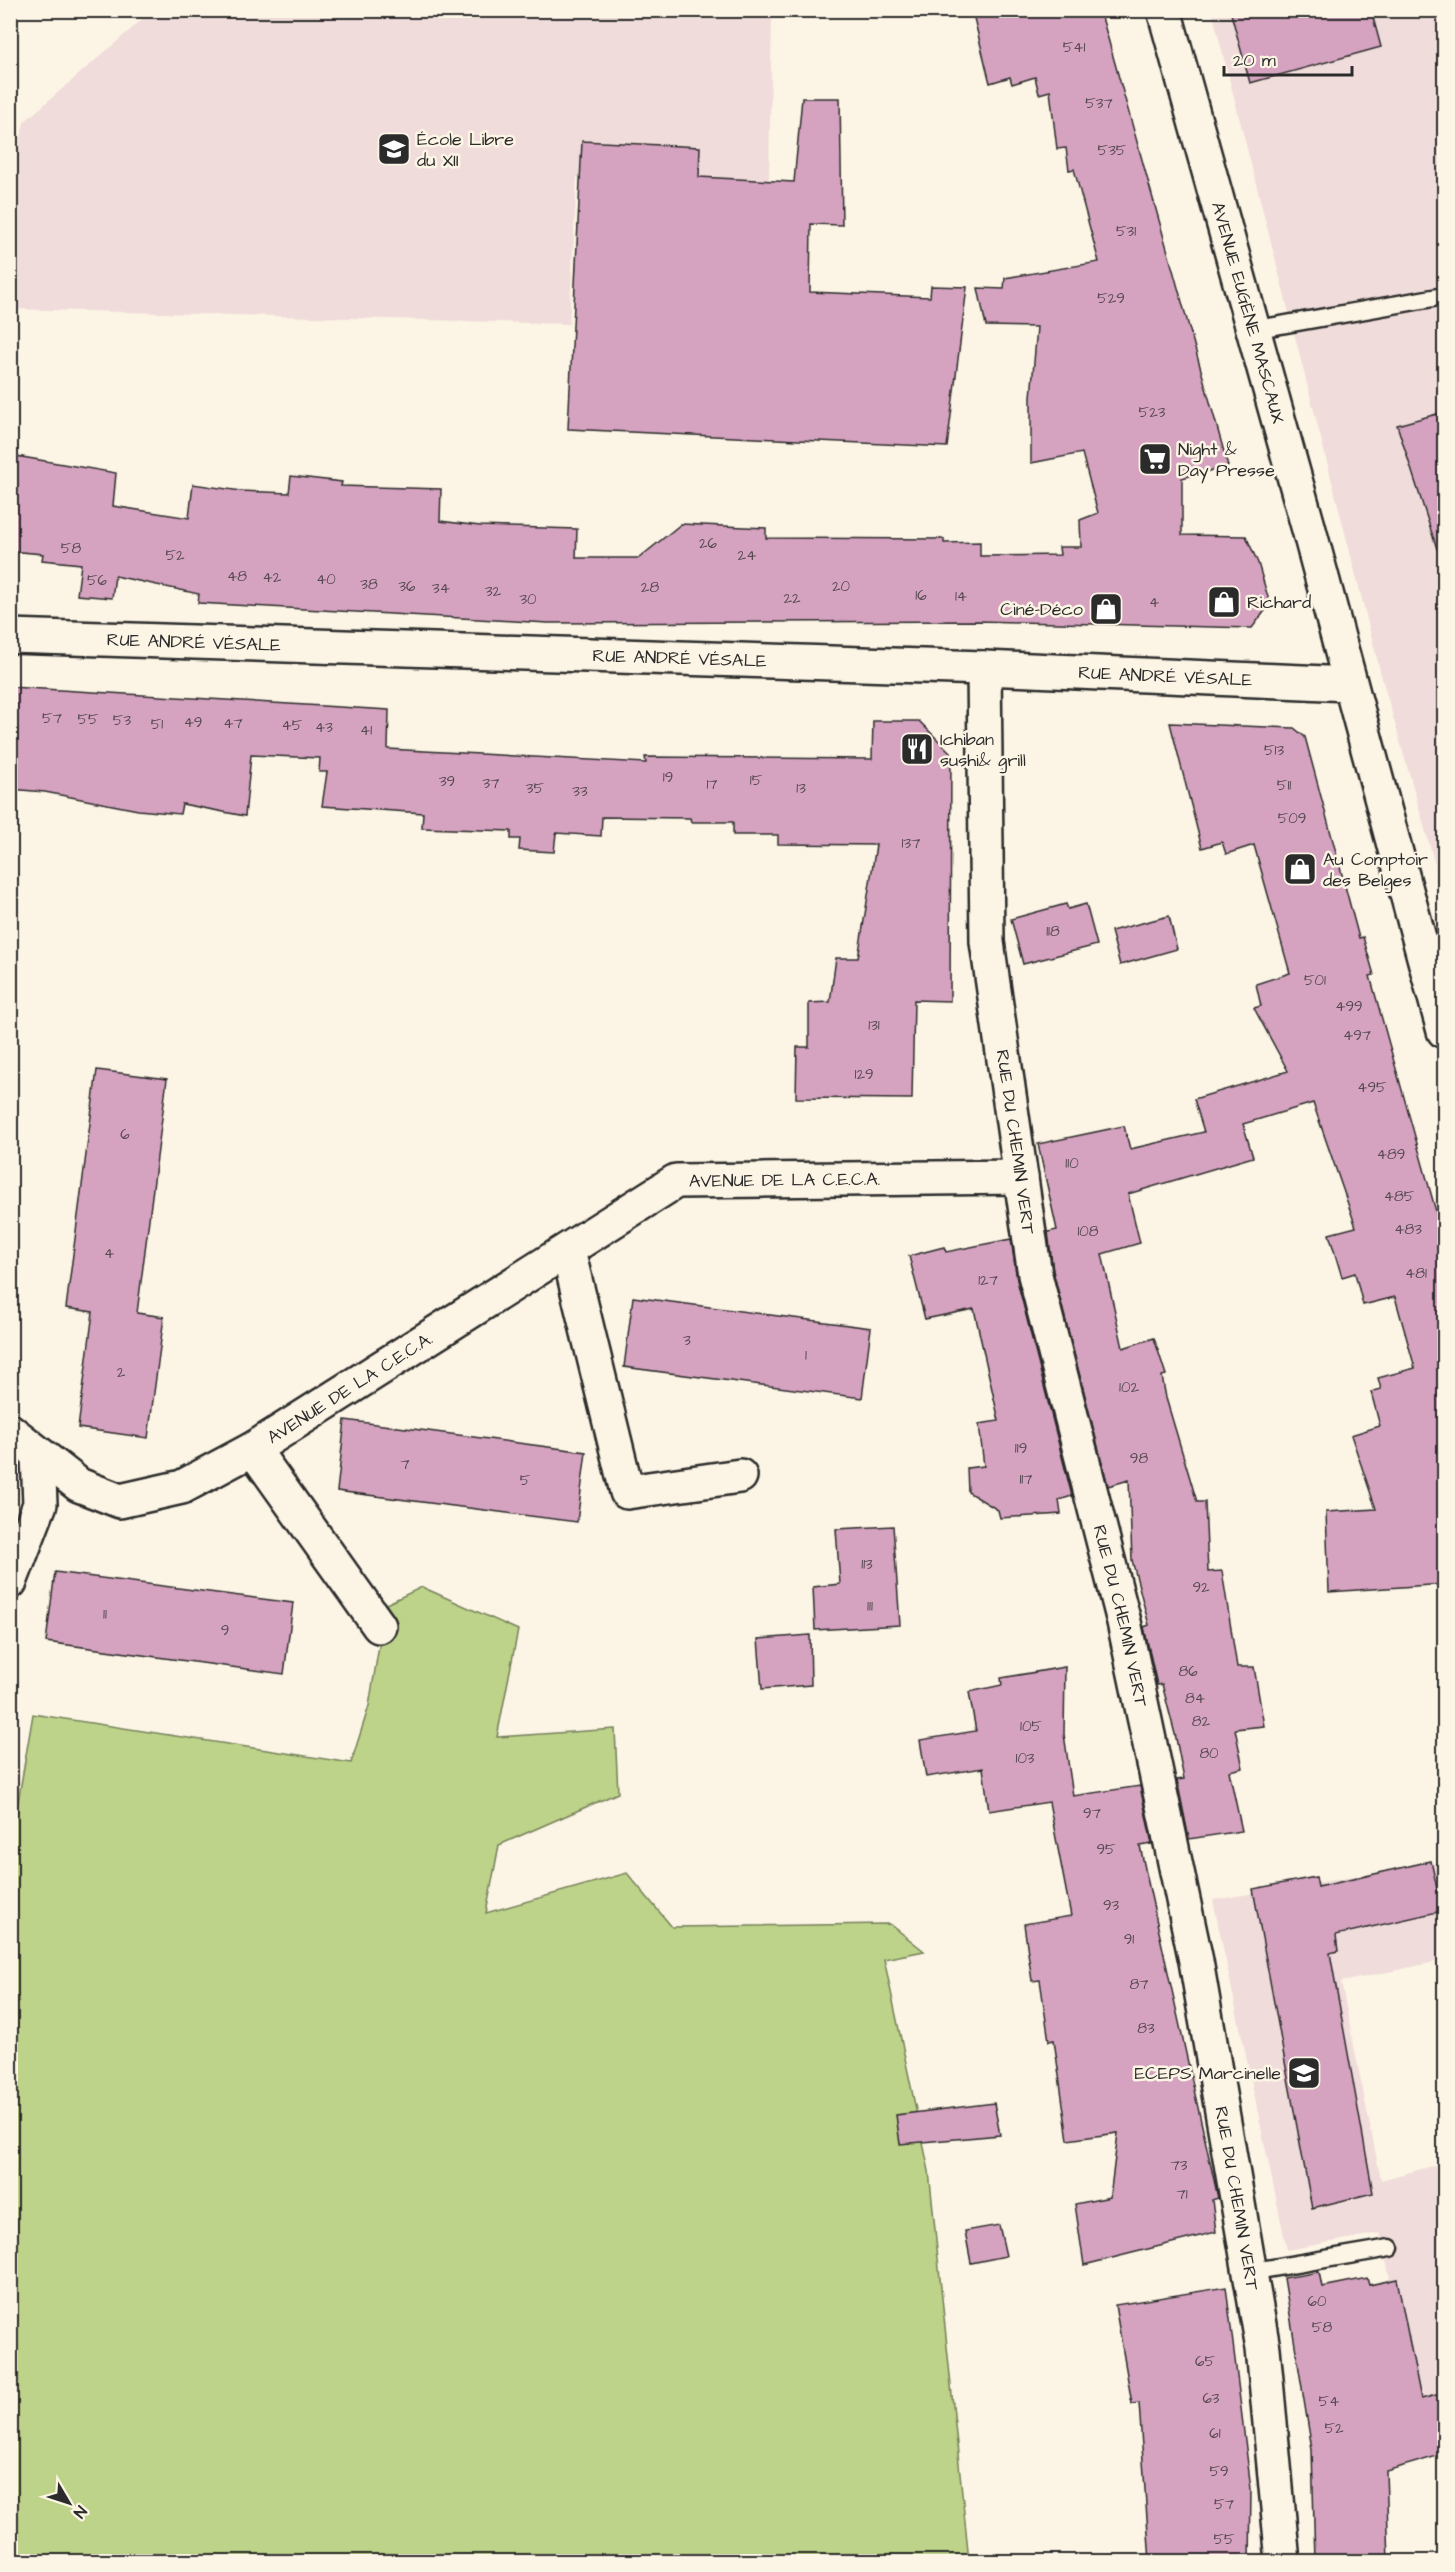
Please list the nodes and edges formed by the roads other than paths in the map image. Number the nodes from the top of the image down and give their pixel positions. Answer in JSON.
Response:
{"nodes":[{"id":1,"x":1164,"y":10,"type":"edge"},
{"id":2,"x":1444,"y":296,"type":"edge"},
{"id":3,"x":1252,"y":330,"type":"junction"},
{"id":4,"x":10,"y":636,"type":"edge"},
{"id":5,"x":984,"y":668,"type":"junction"},
{"id":6,"x":1349,"y":684,"type":"junction"},
{"id":7,"x":1444,"y":1031,"type":"edge"},
{"id":8,"x":1021,"y":1177,"type":"junction"},
{"id":9,"x":568,"y":1251,"type":"junction"},
{"id":10,"x":10,"y":1431,"type":"edge"},
{"id":11,"x":253,"y":1449,"type":"junction"},
{"id":12,"x":38,"y":1455,"type":"junction"},
{"id":13,"x":740,"y":1476,"type":"dead end"},
{"id":14,"x":10,"y":1582,"type":"edge"},
{"id":15,"x":379,"y":1626,"type":"dead end"},
{"id":16,"x":1390,"y":2248,"type":"dead end"},
{"id":17,"x":1249,"y":2272,"type":"junction"},
{"id":18,"x":1283,"y":2562,"type":"edge"}],
"edges":[{"from":1,"to":3,"type":"street","name":"AVENUE EUGÈNE MASCAUX"},
{"from":2,"to":3,"type":"lane"},
{"from":3,"to":6,"type":"street","name":"AVENUE EUGÈNE MASCAUX"},
{"from":4,"to":5,"type":"street","name":"RUE ANDRÉ VÉSALE"},
{"from":5,"to":6,"type":"street","name":"RUE ANDRÉ VÉSALE"},
{"from":5,"to":8,"type":"street","name":"RUE DU CHEMIN VERT"},
{"from":6,"to":7,"type":"street","name":"AVENUE EUGÈNE MASCAUX"},
{"from":8,"to":9,"type":"street","name":"AVENUE DE LA C.E.C.A."},
{"from":8,"to":17,"type":"street","name":"RUE DU CHEMIN VERT"},
{"from":9,"to":11,"type":"street","name":"AVENUE DE LA C.E.C.A."},
{"from":9,"to":13,"type":"street"},
{"from":10,"to":12,"type":"street","name":"AVENUE DE LA C.E.C.A."},
{"from":11,"to":12,"type":"street","name":"AVENUE DE LA C.E.C.A."},
{"from":11,"to":15,"type":"street","name":"AVENUE DE LA C.E.C.A."},
{"from":12,"to":14,"type":"street"},
{"from":16,"to":17,"type":"lane"},
{"from":17,"to":18,"type":"street","name":"RUE DU CHEMIN VERT"}]}
